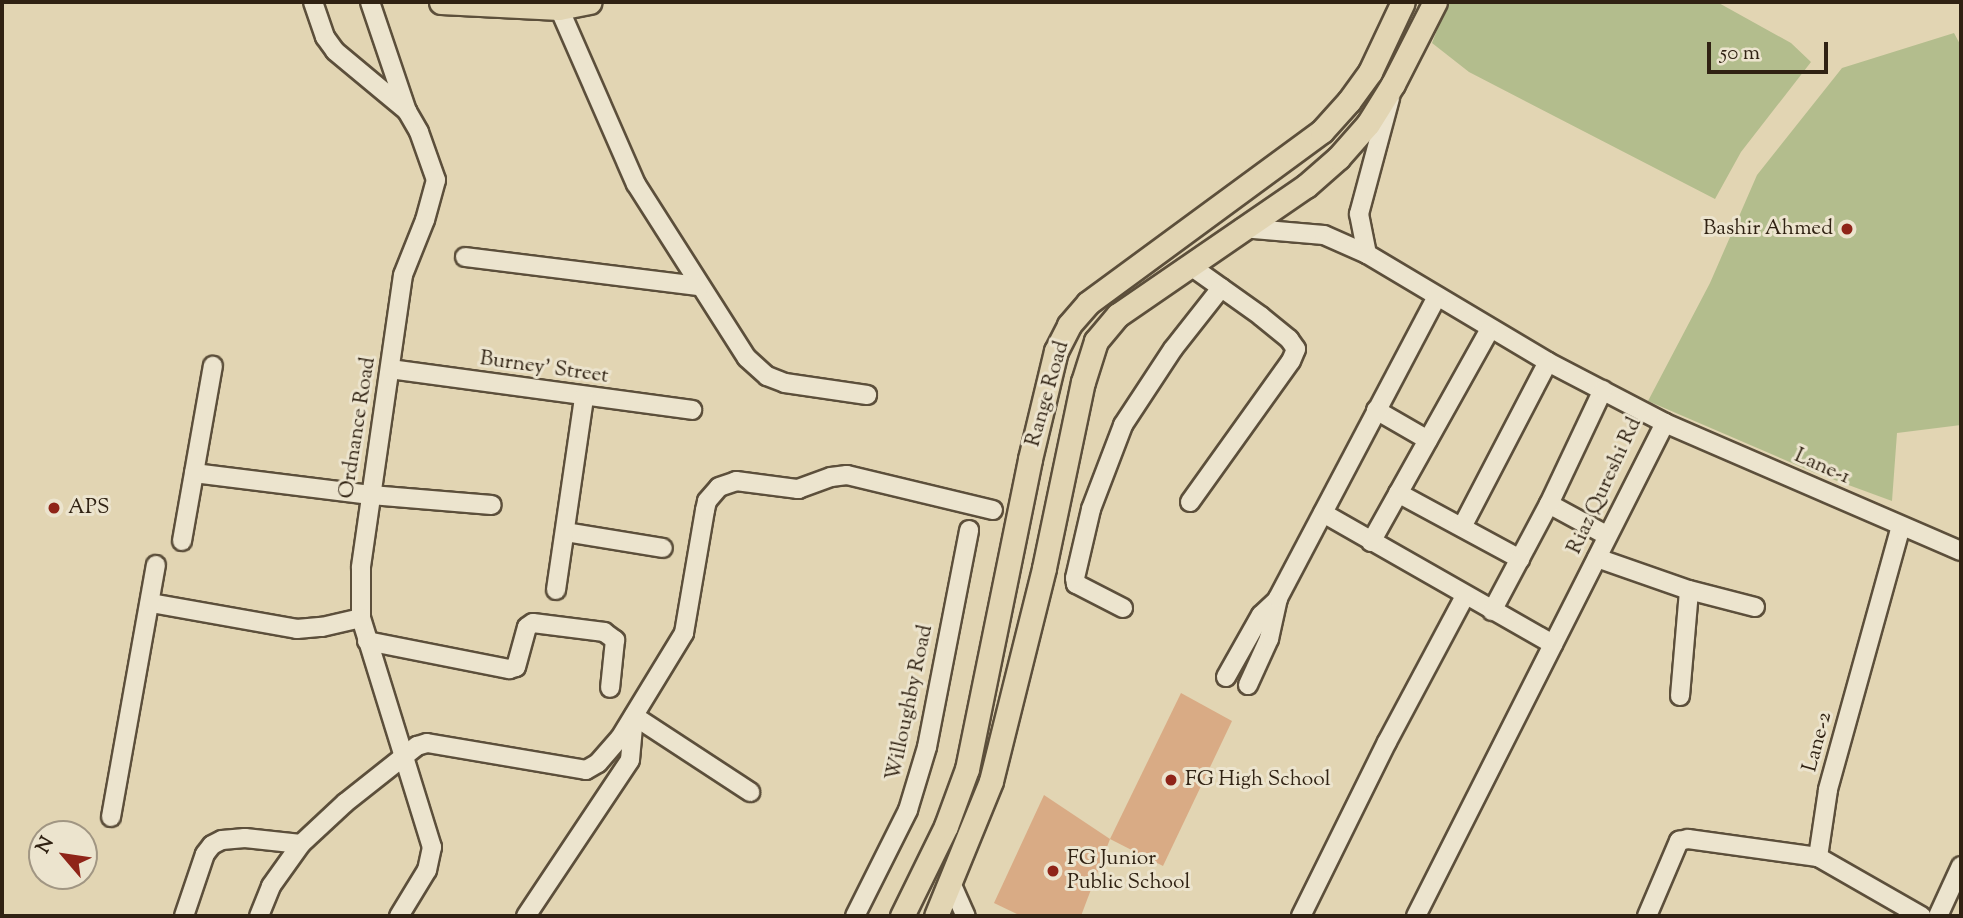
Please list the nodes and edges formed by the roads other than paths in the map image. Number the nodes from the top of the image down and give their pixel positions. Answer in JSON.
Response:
{"nodes":[{"id":1,"x":313,"y":2,"type":"edge"},
{"id":2,"x":370,"y":2,"type":"edge"},
{"id":3,"x":441,"y":2,"type":"edge"},
{"id":4,"x":589,"y":2,"type":"edge"},
{"id":5,"x":1404,"y":2,"type":"edge"},
{"id":6,"x":1435,"y":2,"type":"edge"},
{"id":7,"x":559,"y":8,"type":"junction"},
{"id":8,"x":1393,"y":84,"type":"junction"},
{"id":9,"x":407,"y":111,"type":"junction"},
{"id":10,"x":1242,"y":228,"type":"junction"},
{"id":11,"x":1367,"y":254,"type":"junction"},
{"id":12,"x":465,"y":257,"type":"dead end"},
{"id":13,"x":1192,"y":267,"type":"junction"},
{"id":14,"x":699,"y":286,"type":"junction"},
{"id":15,"x":1221,"y":288,"type":"junction"},
{"id":16,"x":1437,"y":296,"type":"junction"},
{"id":17,"x":1490,"y":329,"type":"junction"},
{"id":18,"x":1548,"y":362,"type":"junction"},
{"id":19,"x":213,"y":366,"type":"dead end"},
{"id":20,"x":390,"y":369,"type":"junction"},
{"id":21,"x":1603,"y":390,"type":"junction"},
{"id":22,"x":867,"y":395,"type":"dead end"},
{"id":23,"x":584,"y":397,"type":"junction"},
{"id":24,"x":692,"y":410,"type":"dead end"},
{"id":25,"x":1376,"y":411,"type":"junction"},
{"id":26,"x":1665,"y":423,"type":"junction"},
{"id":27,"x":1428,"y":440,"type":"junction"},
{"id":28,"x":194,"y":473,"type":"junction"},
{"id":29,"x":1398,"y":493,"type":"junction"},
{"id":30,"x":371,"y":495,"type":"junction"},
{"id":31,"x":1190,"y":502,"type":"dead end"},
{"id":32,"x":1549,"y":504,"type":"junction"},
{"id":33,"x":492,"y":505,"type":"dead end"},
{"id":34,"x":993,"y":510,"type":"dead end"},
{"id":35,"x":1323,"y":513,"type":"junction"},
{"id":36,"x":1900,"y":526,"type":"junction"},
{"id":37,"x":1462,"y":527,"type":"junction"},
{"id":38,"x":969,"y":530,"type":"dead end"},
{"id":39,"x":566,"y":532,"type":"junction"},
{"id":40,"x":1606,"y":535,"type":"junction"},
{"id":41,"x":182,"y":541,"type":"dead end"},
{"id":42,"x":1371,"y":542,"type":"junction"},
{"id":43,"x":663,"y":548,"type":"dead end"},
{"id":44,"x":1961,"y":551,"type":"edge"},
{"id":45,"x":1597,"y":558,"type":"junction"},
{"id":46,"x":1520,"y":559,"type":"junction"},
{"id":47,"x":156,"y":565,"type":"dead end"},
{"id":48,"x":556,"y":590,"type":"dead end"},
{"id":49,"x":1689,"y":590,"type":"junction"},
{"id":50,"x":1465,"y":596,"type":"junction"},
{"id":51,"x":1278,"y":598,"type":"junction"},
{"id":52,"x":151,"y":603,"type":"junction"},
{"id":53,"x":1755,"y":607,"type":"dead end"},
{"id":54,"x":1124,"y":608,"type":"dead end"},
{"id":55,"x":1492,"y":611,"type":"junction"},
{"id":56,"x":361,"y":618,"type":"junction"},
{"id":57,"x":367,"y":641,"type":"junction"},
{"id":58,"x":1553,"y":643,"type":"junction"},
{"id":59,"x":1226,"y":677,"type":"dead end"},
{"id":60,"x":1248,"y":685,"type":"dead end"},
{"id":61,"x":610,"y":688,"type":"dead end"},
{"id":62,"x":1680,"y":696,"type":"dead end"},
{"id":63,"x":634,"y":716,"type":"junction"},
{"id":64,"x":404,"y":757,"type":"junction"},
{"id":65,"x":750,"y":792,"type":"dead end"},
{"id":66,"x":111,"y":817,"type":"dead end"},
{"id":67,"x":301,"y":844,"type":"junction"},
{"id":68,"x":1818,"y":857,"type":"junction"},
{"id":69,"x":1961,"y":866,"type":"edge"},
{"id":70,"x":951,"y":883,"type":"junction"},
{"id":71,"x":184,"y":916,"type":"edge"},
{"id":72,"x":259,"y":916,"type":"edge"},
{"id":73,"x":399,"y":916,"type":"edge"},
{"id":74,"x":526,"y":916,"type":"edge"},
{"id":75,"x":855,"y":916,"type":"edge"},
{"id":76,"x":902,"y":916,"type":"edge"},
{"id":77,"x":936,"y":916,"type":"edge"},
{"id":78,"x":966,"y":916,"type":"edge"},
{"id":79,"x":1301,"y":916,"type":"edge"},
{"id":80,"x":1416,"y":916,"type":"edge"},
{"id":81,"x":1647,"y":916,"type":"edge"},
{"id":82,"x":1921,"y":916,"type":"edge"},
{"id":83,"x":1938,"y":916,"type":"edge"}],
"edges":[{"from":1,"to":9,"type":"street","name":"Ordnance Road"},
{"from":2,"to":9,"type":"street","name":"Ordnance Road"},
{"from":3,"to":7,"type":"main road"},
{"from":4,"to":7,"type":"main road"},
{"from":5,"to":76,"type":"main road","name":"Range Road"},
{"from":6,"to":8,"type":"main road"},
{"from":7,"to":14,"type":"street"},
{"from":8,"to":10,"type":"main road"},
{"from":8,"to":11,"type":"street"},
{"from":9,"to":20,"type":"street","name":"Ordnance Road"},
{"from":10,"to":11,"type":"street","name":"Riaz Qureshi Rd"},
{"from":10,"to":13,"type":"main road"},
{"from":11,"to":16,"type":"street","name":"Riaz Qureshi Rd"},
{"from":12,"to":14,"type":"street"},
{"from":13,"to":15,"type":"street"},
{"from":13,"to":70,"type":"main road"},
{"from":14,"to":22,"type":"street"},
{"from":15,"to":31,"type":"street"},
{"from":15,"to":54,"type":"street"},
{"from":16,"to":17,"type":"street","name":"Riaz Qureshi Rd"},
{"from":16,"to":25,"type":"street"},
{"from":17,"to":18,"type":"street","name":"Riaz Qureshi Rd"},
{"from":17,"to":27,"type":"street"},
{"from":18,"to":21,"type":"street","name":"Riaz Qureshi Rd"},
{"from":18,"to":37,"type":"street"},
{"from":19,"to":28,"type":"street"},
{"from":20,"to":23,"type":"street","name":"Burney' Street"},
{"from":20,"to":30,"type":"street","name":"Ordnance Road"},
{"from":21,"to":26,"type":"street","name":"Riaz Qureshi Rd"},
{"from":21,"to":32,"type":"street"},
{"from":23,"to":24,"type":"street","name":"Burney' Street"},
{"from":23,"to":39,"type":"street"},
{"from":25,"to":27,"type":"street"},
{"from":25,"to":35,"type":"street"},
{"from":26,"to":36,"type":"street","name":"Lane-1"},
{"from":26,"to":40,"type":"street","name":"Riaz Qureshi Rd"},
{"from":27,"to":29,"type":"street"},
{"from":28,"to":30,"type":"street"},
{"from":28,"to":41,"type":"street"},
{"from":29,"to":37,"type":"street"},
{"from":29,"to":42,"type":"street"},
{"from":30,"to":33,"type":"street"},
{"from":30,"to":56,"type":"street","name":"Ordnance Road"},
{"from":32,"to":40,"type":"street"},
{"from":32,"to":46,"type":"street"},
{"from":34,"to":63,"type":"street"},
{"from":35,"to":42,"type":"street"},
{"from":35,"to":51,"type":"street"},
{"from":36,"to":44,"type":"street","name":"Lane-1"},
{"from":36,"to":68,"type":"street","name":"Lane-2"},
{"from":37,"to":46,"type":"street"},
{"from":38,"to":75,"type":"street","name":"Willoughby Road"},
{"from":39,"to":43,"type":"street"},
{"from":39,"to":48,"type":"street"},
{"from":40,"to":45,"type":"street","name":"Riaz Qureshi Rd"},
{"from":42,"to":50,"type":"street"},
{"from":45,"to":49,"type":"street"},
{"from":45,"to":58,"type":"street","name":"Riaz Qureshi Rd"},
{"from":46,"to":55,"type":"street"},
{"from":47,"to":52,"type":"street"},
{"from":49,"to":53,"type":"street"},
{"from":49,"to":62,"type":"street"},
{"from":50,"to":55,"type":"street"},
{"from":50,"to":79,"type":"street"},
{"from":51,"to":59,"type":"street"},
{"from":51,"to":60,"type":"street"},
{"from":52,"to":56,"type":"street"},
{"from":52,"to":66,"type":"street"},
{"from":55,"to":58,"type":"street"},
{"from":56,"to":57,"type":"street","name":"Ordnance Road"},
{"from":57,"to":61,"type":"street"},
{"from":57,"to":64,"type":"street","name":"Ordnance Road"},
{"from":58,"to":80,"type":"street","name":"Riaz Qureshi Rd"},
{"from":63,"to":64,"type":"street"},
{"from":63,"to":65,"type":"street"},
{"from":63,"to":74,"type":"street"},
{"from":64,"to":67,"type":"street"},
{"from":64,"to":73,"type":"street","name":"Ordnance Road"},
{"from":67,"to":71,"type":"street"},
{"from":67,"to":72,"type":"street"},
{"from":68,"to":81,"type":"street"},
{"from":68,"to":82,"type":"street"},
{"from":69,"to":83,"type":"street"},
{"from":70,"to":77,"type":"main road"},
{"from":70,"to":78,"type":"street"}]}
